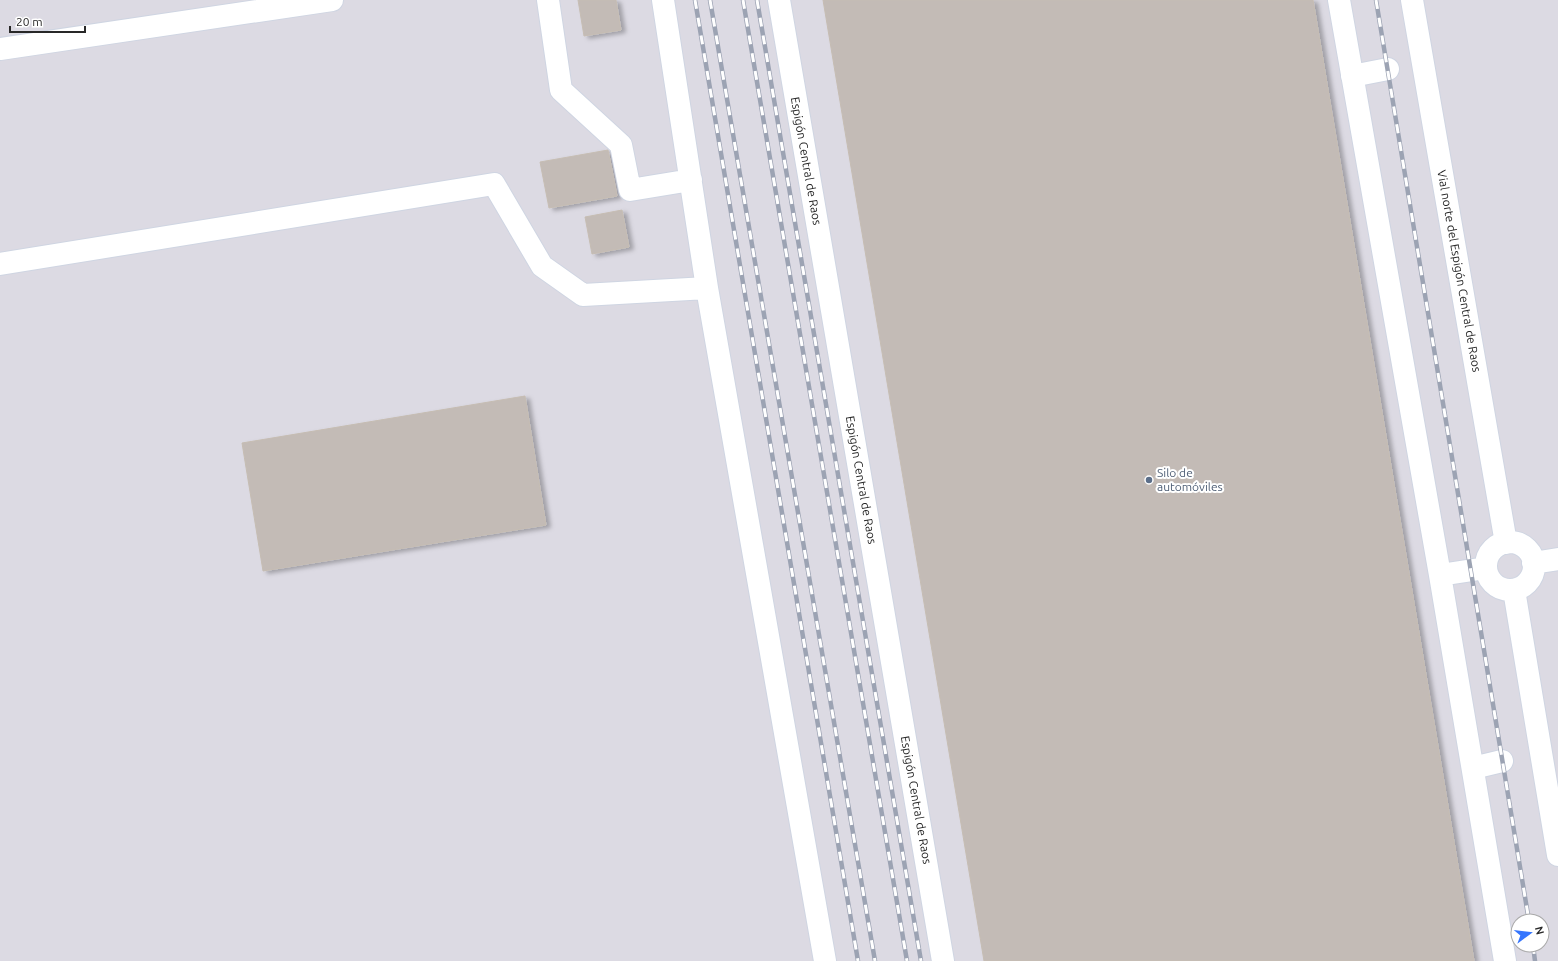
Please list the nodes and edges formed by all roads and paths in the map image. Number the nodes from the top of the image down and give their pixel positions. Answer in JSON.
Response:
{"nodes":[{"id":1,"x":332,"y":0,"type":"edge"},
{"id":2,"x":548,"y":0,"type":"edge"},
{"id":3,"x":663,"y":0,"type":"edge"},
{"id":4,"x":779,"y":0,"type":"edge"},
{"id":5,"x":1338,"y":0,"type":"edge"},
{"id":6,"x":1412,"y":0,"type":"edge"},
{"id":7,"x":0,"y":49,"type":"edge"},
{"id":8,"x":1388,"y":69,"type":"dead end"},
{"id":9,"x":1352,"y":76,"type":"junction"},
{"id":10,"x":691,"y":180,"type":"junction"},
{"id":11,"x":0,"y":264,"type":"edge"},
{"id":12,"x":708,"y":288,"type":"junction"},
{"id":13,"x":1506,"y":543,"type":"junction"},
{"id":14,"x":1558,"y":559,"type":"edge"},
{"id":15,"x":1534,"y":563,"type":"junction"},
{"id":16,"x":1486,"y":568,"type":"junction"},
{"id":17,"x":1440,"y":575,"type":"junction"},
{"id":18,"x":1514,"y":590,"type":"junction"},
{"id":19,"x":1502,"y":761,"type":"dead end"},
{"id":20,"x":1473,"y":768,"type":"junction"},
{"id":21,"x":1558,"y":855,"type":"edge"},
{"id":22,"x":1509,"y":927,"type":"edge"},
{"id":23,"x":825,"y":961,"type":"edge"},
{"id":24,"x":943,"y":961,"type":"edge"},
{"id":25,"x":1505,"y":961,"type":"edge"}],
"edges":[{"from":1,"to":7,"type":"lane"},
{"from":2,"to":10,"type":"lane"},
{"from":3,"to":10,"type":"lane"},
{"from":4,"to":24,"type":"lane","name":"Espigón Central de Raos"},
{"from":5,"to":9,"type":"lane"},
{"from":6,"to":13,"type":"lane","name":"Vial norte del Espigón Central de Raos"},
{"from":8,"to":9,"type":"lane"},
{"from":9,"to":17,"type":"lane"},
{"from":10,"to":12,"type":"lane"},
{"from":11,"to":12,"type":"lane"},
{"from":12,"to":23,"type":"lane"},
{"from":13,"to":15,"type":"lane"},
{"from":13,"to":16,"type":"lane"},
{"from":14,"to":15,"type":"lane"},
{"from":15,"to":18,"type":"lane"},
{"from":16,"to":17,"type":"lane"},
{"from":16,"to":18,"type":"lane"},
{"from":17,"to":20,"type":"lane"},
{"from":18,"to":21,"type":"lane"},
{"from":19,"to":20,"type":"lane"},
{"from":20,"to":22,"type":"lane"},
{"from":22,"to":25,"type":"lane"}]}
